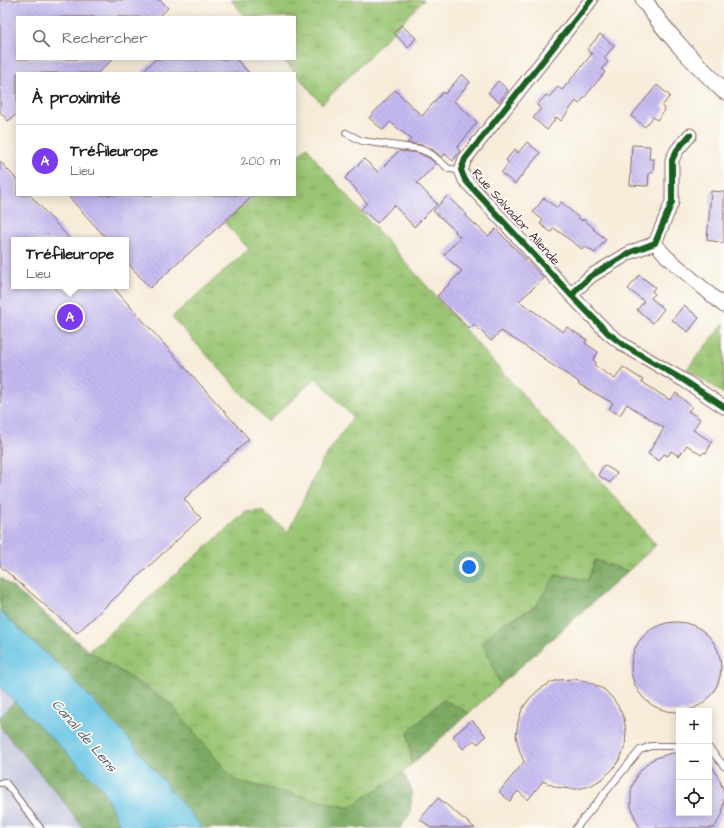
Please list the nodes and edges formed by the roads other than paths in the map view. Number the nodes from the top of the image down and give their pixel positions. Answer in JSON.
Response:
{"nodes":[{"id":1,"x":590,"y":0,"type":"edge"},
{"id":2,"x":644,"y":0,"type":"edge"},
{"id":3,"x":724,"y":91,"type":"edge"},
{"id":4,"x":346,"y":133,"type":"dead end"},
{"id":5,"x":690,"y":135,"type":"dead end"},
{"id":6,"x":461,"y":170,"type":"junction"},
{"id":7,"x":655,"y":243,"type":"junction"},
{"id":8,"x":572,"y":296,"type":"junction"},
{"id":9,"x":724,"y":306,"type":"edge"},
{"id":10,"x":724,"y":407,"type":"edge"},
{"id":11,"x":676,"y":746,"type":"edge"},
{"id":12,"x":712,"y":752,"type":"edge"},
{"id":13,"x":724,"y":766,"type":"edge"},
{"id":14,"x":0,"y":782,"type":"edge"},
{"id":15,"x":40,"y":828,"type":"edge"},
{"id":16,"x":576,"y":828,"type":"edge"}],
"edges":[{"from":1,"to":6,"type":"street","name":"Rue Salvador Allende"},
{"from":2,"to":3,"type":"street"},
{"from":4,"to":6,"type":"lane","name":"Rue Salvador Allende"},
{"from":5,"to":7,"type":"street"},
{"from":6,"to":8,"type":"street","name":"Rue Salvador Allende"},
{"from":7,"to":8,"type":"street"},
{"from":7,"to":9,"type":"street"},
{"from":8,"to":10,"type":"street","name":"Rue Salvador Allende"},
{"from":11,"to":16,"type":"lane"},
{"from":12,"to":13,"type":"lane"},
{"from":14,"to":15,"type":"lane"}]}
